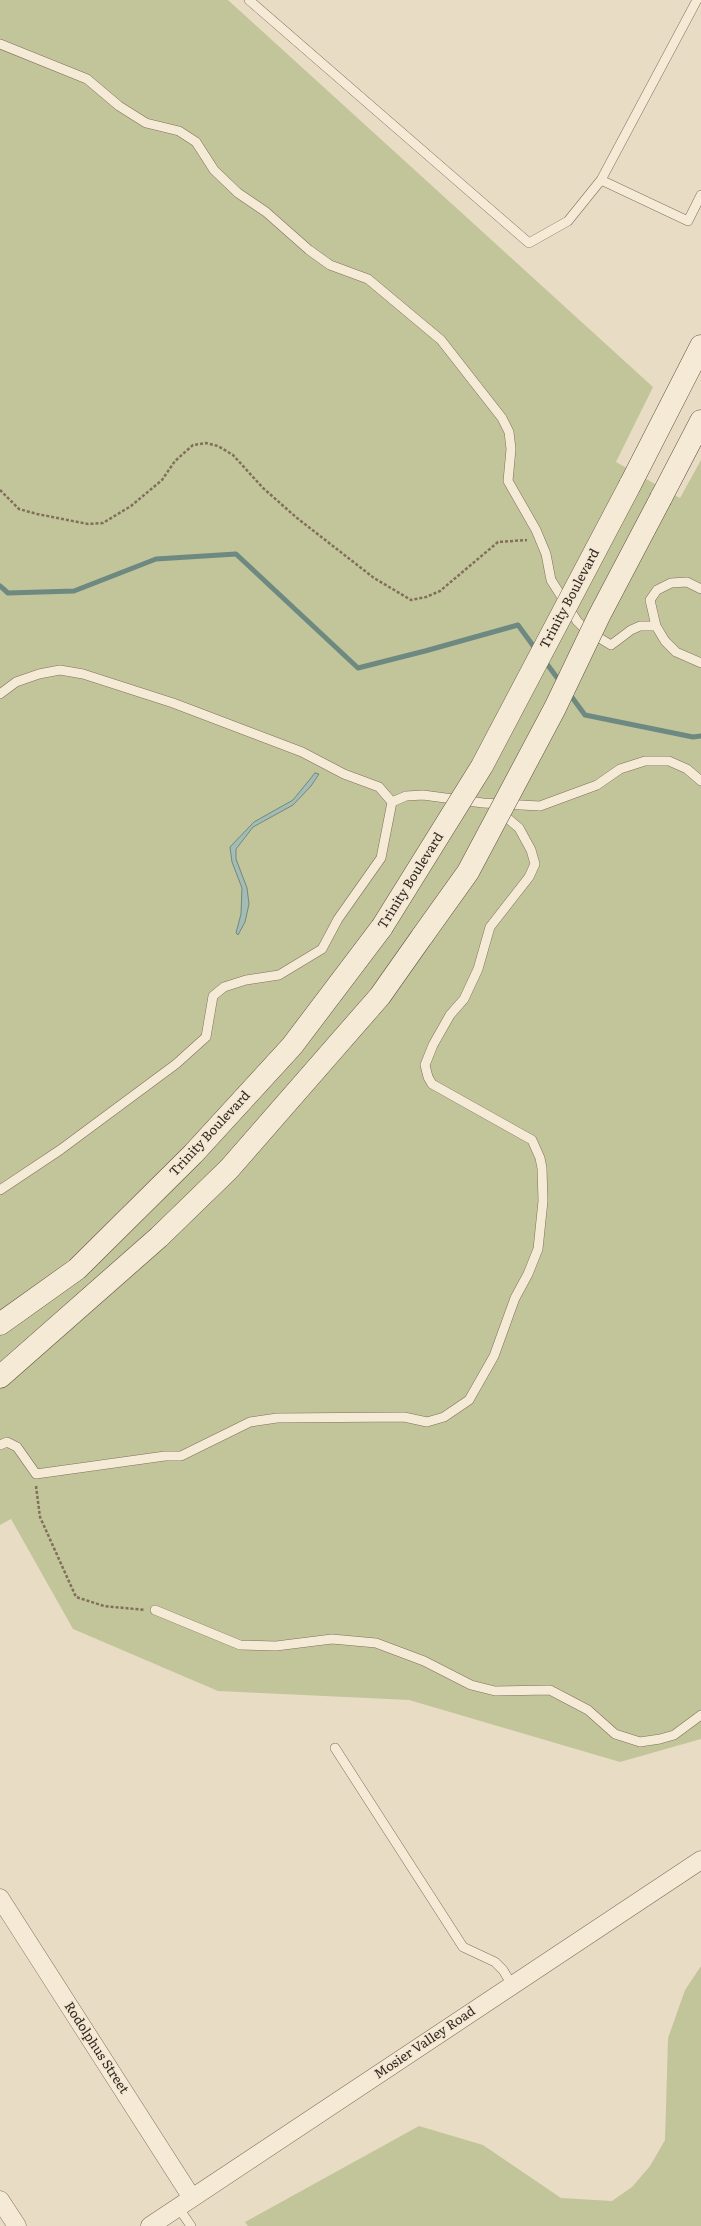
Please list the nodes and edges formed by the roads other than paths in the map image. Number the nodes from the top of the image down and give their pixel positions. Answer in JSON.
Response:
{"nodes":[{"id":1,"x":249,"y":0,"type":"edge"},
{"id":2,"x":697,"y":0,"type":"edge"},
{"id":3,"x":0,"y":44,"type":"edge"},
{"id":4,"x":601,"y":180,"type":"junction"},
{"id":5,"x":701,"y":195,"type":"edge"},
{"id":6,"x":701,"y":346,"type":"edge"},
{"id":7,"x":701,"y":421,"type":"edge"},
{"id":8,"x":701,"y":589,"type":"edge"},
{"id":9,"x":656,"y":626,"type":"junction"},
{"id":10,"x":701,"y":663,"type":"edge"},
{"id":11,"x":0,"y":694,"type":"edge"},
{"id":12,"x":701,"y":781,"type":"edge"},
{"id":13,"x":392,"y":802,"type":"junction"},
{"id":14,"x":492,"y":804,"type":"junction"},
{"id":15,"x":0,"y":1190,"type":"edge"},
{"id":16,"x":0,"y":1324,"type":"edge"},
{"id":17,"x":0,"y":1377,"type":"edge"},
{"id":18,"x":0,"y":1445,"type":"edge"},
{"id":19,"x":155,"y":1610,"type":"road end"},
{"id":20,"x":701,"y":1715,"type":"edge"},
{"id":21,"x":335,"y":1748,"type":"dead end"},
{"id":22,"x":701,"y":1860,"type":"edge"},
{"id":23,"x":0,"y":1898,"type":"edge"},
{"id":24,"x":512,"y":1986,"type":"junction"},
{"id":25,"x":0,"y":2200,"type":"edge"},
{"id":26,"x":185,"y":2202,"type":"junction"},
{"id":27,"x":17,"y":2226,"type":"edge"},
{"id":28,"x":150,"y":2226,"type":"edge"},
{"id":29,"x":191,"y":2226,"type":"edge"}],
"edges":[{"from":1,"to":4,"type":"lane"},
{"from":2,"to":4,"type":"lane"},
{"from":3,"to":9,"type":"lane"},
{"from":4,"to":5,"type":"lane"},
{"from":6,"to":16,"type":"main road","name":"Trinity Boulevard","bridge":true},
{"from":7,"to":17,"type":"main road","bridge":true},
{"from":8,"to":9,"type":"lane"},
{"from":9,"to":10,"type":"lane"},
{"from":11,"to":13,"type":"lane"},
{"from":12,"to":14,"type":"lane"},
{"from":13,"to":14,"type":"lane"},
{"from":13,"to":15,"type":"lane"},
{"from":14,"to":18,"type":"lane"},
{"from":19,"to":20,"type":"lane"},
{"from":21,"to":24,"type":"lane"},
{"from":22,"to":24,"type":"street","name":"Mosier Valley Road"},
{"from":23,"to":26,"type":"street","name":"Rodolphus Street"},
{"from":24,"to":26,"type":"street","name":"Mosier Valley Road"},
{"from":25,"to":27,"type":"street"},
{"from":26,"to":28,"type":"street","name":"Mosier Valley Road"},
{"from":26,"to":29,"type":"lane"}]}
